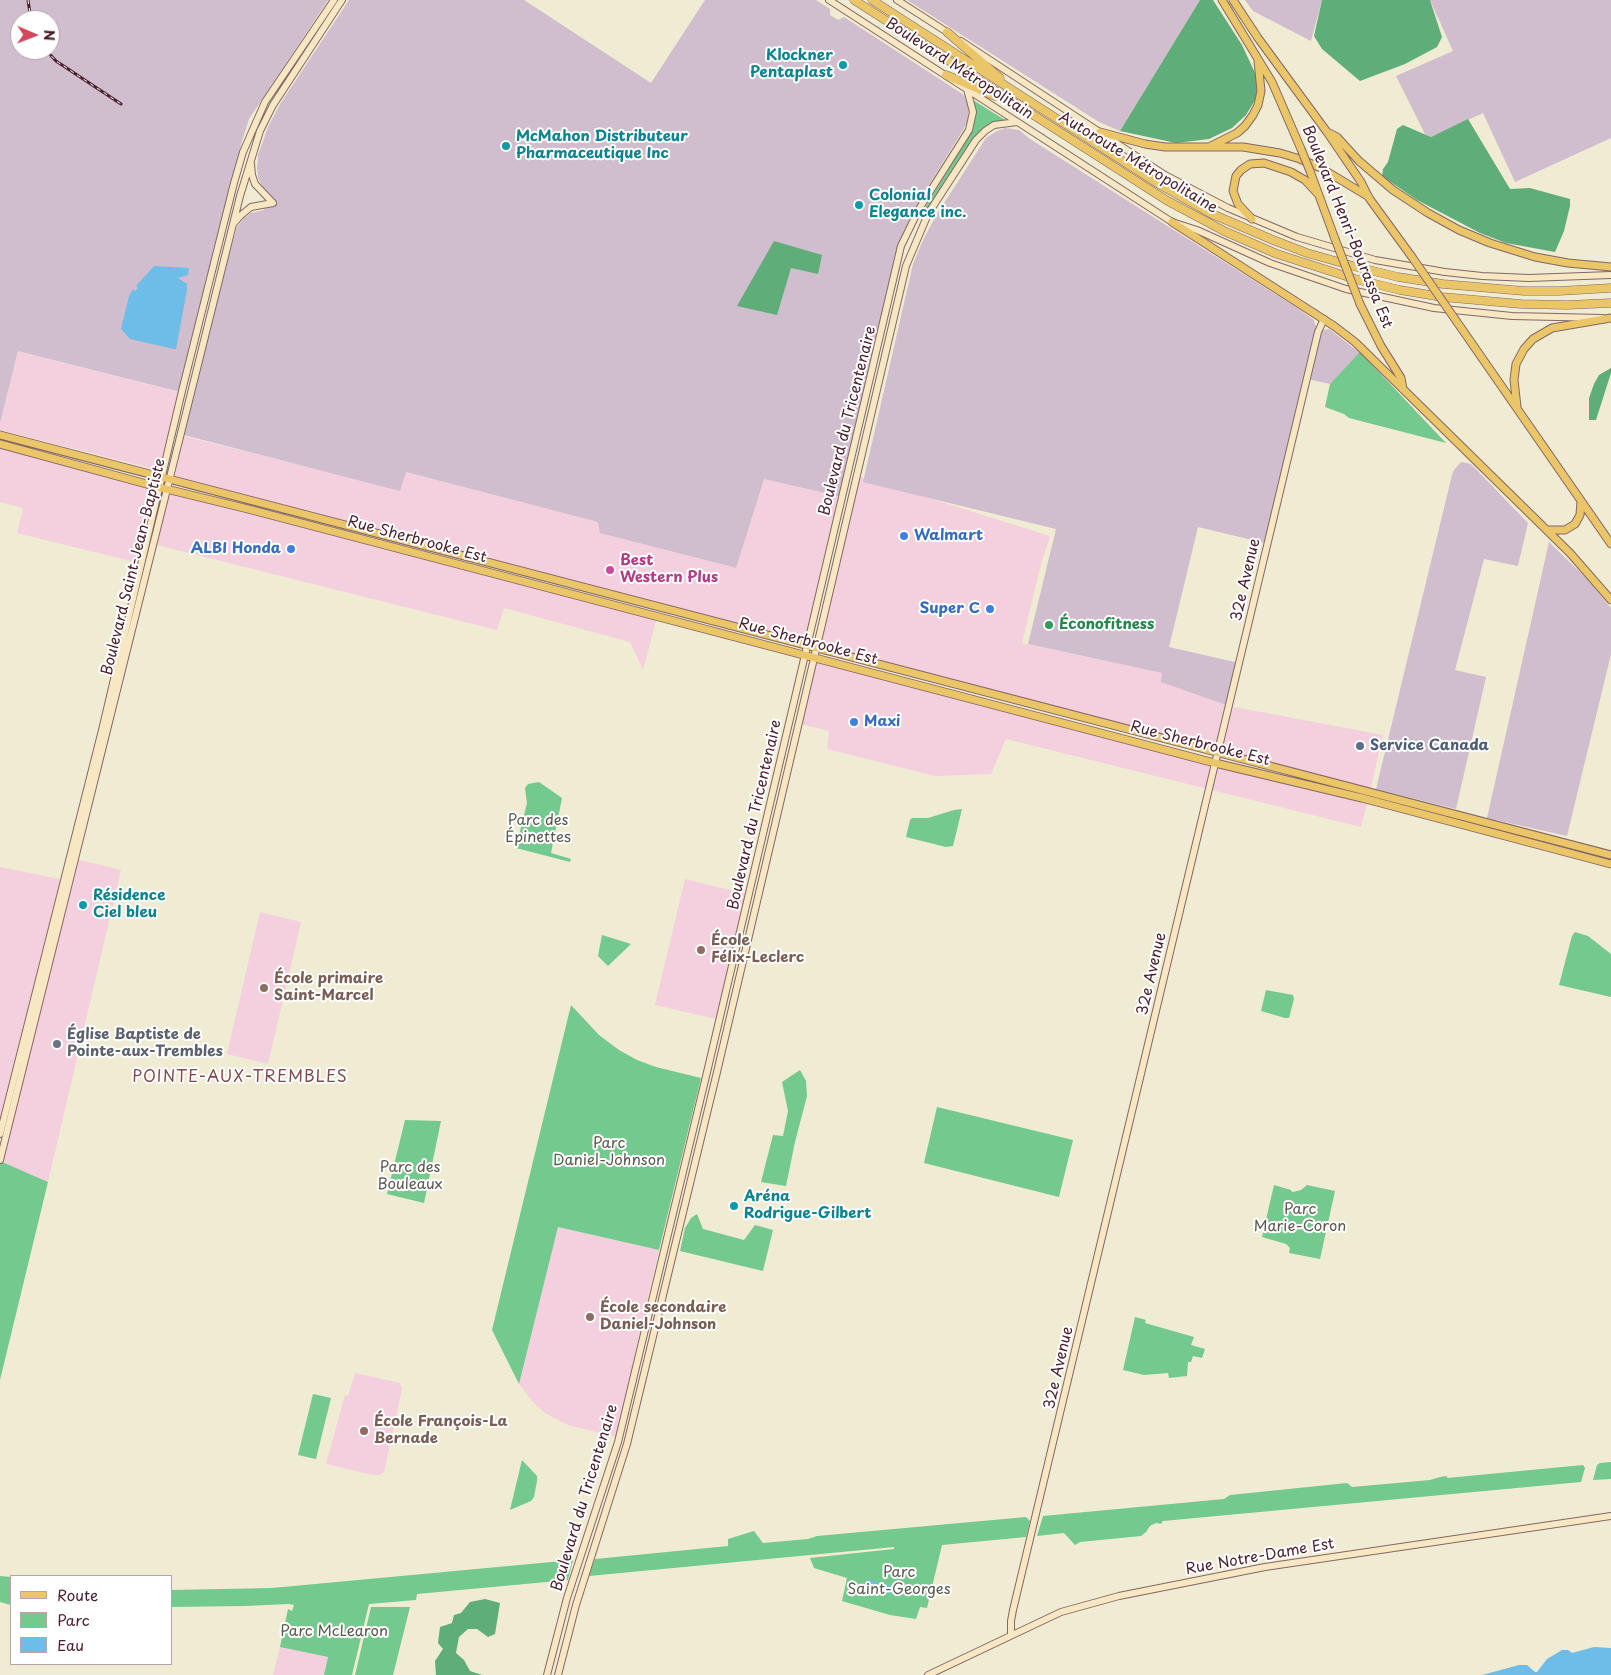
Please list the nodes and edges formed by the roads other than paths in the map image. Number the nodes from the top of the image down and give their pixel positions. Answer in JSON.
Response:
{"nodes":[{"id":1,"x":334,"y":0,"type":"edge"},
{"id":2,"x":342,"y":0,"type":"edge"},
{"id":3,"x":829,"y":0,"type":"edge"},
{"id":4,"x":854,"y":0,"type":"edge"},
{"id":5,"x":872,"y":0,"type":"edge"},
{"id":6,"x":897,"y":0,"type":"edge"},
{"id":7,"x":1222,"y":0,"type":"edge"},
{"id":8,"x":1233,"y":0,"type":"edge"},
{"id":9,"x":946,"y":32,"type":"junction"},
{"id":10,"x":1249,"y":43,"type":"junction"},
{"id":11,"x":1264,"y":46,"type":"junction"},
{"id":12,"x":1257,"y":58,"type":"junction"},
{"id":13,"x":946,"y":75,"type":"junction"},
{"id":14,"x":967,"y":89,"type":"junction"},
{"id":15,"x":1024,"y":99,"type":"junction"},
{"id":16,"x":1021,"y":108,"type":"junction"},
{"id":17,"x":1017,"y":122,"type":"junction"},
{"id":18,"x":1100,"y":132,"type":"junction"},
{"id":19,"x":1327,"y":132,"type":"junction"},
{"id":20,"x":1208,"y":147,"type":"junction"},
{"id":21,"x":252,"y":155,"type":"junction"},
{"id":22,"x":1318,"y":194,"type":"junction"},
{"id":23,"x":1369,"y":198,"type":"junction"},
{"id":24,"x":920,"y":209,"type":"junction"},
{"id":25,"x":928,"y":214,"type":"junction"},
{"id":26,"x":1252,"y":219,"type":"junction"},
{"id":27,"x":1172,"y":222,"type":"junction"},
{"id":28,"x":230,"y":234,"type":"junction"},
{"id":29,"x":1611,"y":267,"type":"edge"},
{"id":30,"x":1611,"y":275,"type":"edge"},
{"id":31,"x":1611,"y":288,"type":"edge"},
{"id":32,"x":211,"y":292,"type":"junction"},
{"id":33,"x":1611,"y":303,"type":"edge"},
{"id":34,"x":1611,"y":318,"type":"edge"},
{"id":35,"x":1324,"y":319,"type":"junction"},
{"id":36,"x":188,"y":370,"type":"junction"},
{"id":37,"x":195,"y":372,"type":"junction"},
{"id":38,"x":1403,"y":389,"type":"junction"},
{"id":39,"x":182,"y":391,"type":"junction"},
{"id":40,"x":190,"y":392,"type":"junction"},
{"id":41,"x":1517,"y":407,"type":"junction"},
{"id":42,"x":0,"y":435,"type":"edge"},
{"id":43,"x":0,"y":444,"type":"edge"},
{"id":44,"x":95,"y":459,"type":"junction"},
{"id":45,"x":92,"y":469,"type":"junction"},
{"id":46,"x":165,"y":478,"type":"junction"},
{"id":47,"x":163,"y":488,"type":"junction"},
{"id":48,"x":250,"y":500,"type":"junction"},
{"id":49,"x":1582,"y":500,"type":"junction"},
{"id":50,"x":248,"y":509,"type":"junction"},
{"id":51,"x":336,"y":522,"type":"junction"},
{"id":52,"x":365,"y":530,"type":"junction"},
{"id":53,"x":1546,"y":530,"type":"junction"},
{"id":54,"x":334,"y":531,"type":"junction"},
{"id":55,"x":362,"y":539,"type":"junction"},
{"id":56,"x":1611,"y":544,"type":"edge"},
{"id":57,"x":511,"y":568,"type":"junction"},
{"id":58,"x":508,"y":578,"type":"junction"},
{"id":59,"x":550,"y":578,"type":"junction"},
{"id":60,"x":547,"y":588,"type":"junction"},
{"id":61,"x":1611,"y":600,"type":"edge"},
{"id":62,"x":650,"y":604,"type":"junction"},
{"id":63,"x":689,"y":614,"type":"junction"},
{"id":64,"x":648,"y":615,"type":"junction"},
{"id":65,"x":686,"y":625,"type":"junction"},
{"id":66,"x":807,"y":645,"type":"junction"},
{"id":67,"x":816,"y":647,"type":"junction"},
{"id":68,"x":805,"y":656,"type":"junction"},
{"id":69,"x":813,"y":658,"type":"junction"},
{"id":70,"x":897,"y":668,"type":"junction"},
{"id":71,"x":885,"y":676,"type":"junction"},
{"id":72,"x":954,"y":683,"type":"junction"},
{"id":73,"x":945,"y":692,"type":"junction"},
{"id":74,"x":1061,"y":711,"type":"junction"},
{"id":75,"x":1058,"y":722,"type":"junction"},
{"id":76,"x":1107,"y":723,"type":"junction"},
{"id":77,"x":1103,"y":734,"type":"junction"},
{"id":78,"x":1218,"y":752,"type":"junction"},
{"id":79,"x":1216,"y":763,"type":"junction"},
{"id":80,"x":1611,"y":855,"type":"edge"},
{"id":81,"x":1611,"y":864,"type":"edge"},
{"id":82,"x":16,"y":1084,"type":"junction"},
{"id":83,"x":693,"y":1130,"type":"junction"},
{"id":84,"x":702,"y":1132,"type":"junction"},
{"id":85,"x":0,"y":1134,"type":"edge"},
{"id":86,"x":0,"y":1160,"type":"edge"},
{"id":87,"x":684,"y":1168,"type":"junction"},
{"id":88,"x":693,"y":1171,"type":"junction"},
{"id":89,"x":673,"y":1214,"type":"junction"},
{"id":90,"x":682,"y":1216,"type":"junction"},
{"id":91,"x":634,"y":1374,"type":"junction"},
{"id":92,"x":644,"y":1377,"type":"junction"},
{"id":93,"x":1611,"y":1516,"type":"edge"},
{"id":94,"x":1011,"y":1635,"type":"junction"},
{"id":95,"x":551,"y":1658,"type":"junction"},
{"id":96,"x":561,"y":1660,"type":"junction"},
{"id":97,"x":547,"y":1675,"type":"edge"},
{"id":98,"x":558,"y":1675,"type":"edge"},
{"id":99,"x":928,"y":1675,"type":"edge"}],
"edges":[{"from":1,"to":32,"type":"street","name":"Boulevard Saint-Jean-Baptiste"},
{"from":2,"to":21,"type":"street","name":"Boulevard Saint-Jean-Baptiste"},
{"from":3,"to":13,"type":"street","name":"Boulevard Métropolitain"},
{"from":4,"to":16,"type":"highway","name":"Autoroute Métropolitaine"},
{"from":5,"to":15,"type":"highway","name":"Autoroute Métropolitaine"},
{"from":6,"to":9,"type":"street","name":"Boulevard Métropolitain"},
{"from":7,"to":10,"type":"main road","name":"Boulevard Henri-Bourassa Est"},
{"from":8,"to":11,"type":"main road","name":"Boulevard Henri-Bourassa Est"},
{"from":9,"to":15,"type":"highway"},
{"from":9,"to":18,"type":"street","name":"Boulevard Métropolitain"},
{"from":10,"to":11,"type":"main road"},
{"from":10,"to":12,"type":"main road","name":"Boulevard Henri-Bourassa Est"},
{"from":11,"to":19,"type":"main road","name":"Boulevard Henri-Bourassa Est"},
{"from":12,"to":20,"type":"main road"},
{"from":12,"to":22,"type":"main road","name":"Boulevard Henri-Bourassa Est","bridge":true},
{"from":13,"to":14,"type":"street","name":"Boulevard Métropolitain"},
{"from":13,"to":16,"type":"highway"},
{"from":14,"to":17,"type":"street","name":"Boulevard Métropolitain"},
{"from":14,"to":24,"type":"street","name":"Boulevard du Tricentenaire"},
{"from":15,"to":31,"type":"highway","name":"Autoroute Métropolitaine"},
{"from":16,"to":33,"type":"highway","name":"Autoroute Métropolitaine"},
{"from":17,"to":25,"type":"street","name":"Boulevard du Tricentenaire"},
{"from":17,"to":27,"type":"street","name":"Boulevard Métropolitain"},
{"from":18,"to":20,"type":"main road"},
{"from":18,"to":26,"type":"street","name":"Boulevard Métropolitain"},
{"from":19,"to":23,"type":"main road","name":"Boulevard Henri-Bourassa Est"},
{"from":19,"to":29,"type":"main road"},
{"from":20,"to":23,"type":"main road"},
{"from":21,"to":28,"type":"street","name":"Boulevard Saint-Jean-Baptiste"},
{"from":21,"to":28,"type":"street"},
{"from":22,"to":26,"type":"main road"},
{"from":22,"to":38,"type":"main road","name":"Boulevard Henri-Bourassa Est","bridge":true},
{"from":23,"to":41,"type":"main road","name":"Boulevard Henri-Bourassa Est","bridge":true},
{"from":24,"to":25,"type":"street"},
{"from":24,"to":66,"type":"street","name":"Boulevard du Tricentenaire"},
{"from":25,"to":67,"type":"street","name":"Boulevard du Tricentenaire"},
{"from":26,"to":30,"type":"street","name":"Boulevard Métropolitain"},
{"from":27,"to":34,"type":"street","name":"Boulevard Métropolitain"},
{"from":27,"to":35,"type":"main road"},
{"from":28,"to":32,"type":"street","name":"Boulevard Saint-Jean-Baptiste"},
{"from":32,"to":36,"type":"street","name":"Boulevard Saint-Jean-Baptiste"},
{"from":32,"to":37,"type":"street","name":"Boulevard Saint-Jean-Baptiste"},
{"from":34,"to":41,"type":"main road"},
{"from":35,"to":38,"type":"main road"},
{"from":35,"to":78,"type":"street","name":"32e Avenue"},
{"from":36,"to":37,"type":"street"},
{"from":36,"to":39,"type":"street","name":"Boulevard Saint-Jean-Baptiste"},
{"from":37,"to":40,"type":"street","name":"Boulevard Saint-Jean-Baptiste"},
{"from":38,"to":53,"type":"main road","name":"Boulevard Henri-Bourassa Est"},
{"from":39,"to":40,"type":"street"},
{"from":39,"to":46,"type":"street","name":"Boulevard Saint-Jean-Baptiste"},
{"from":40,"to":46,"type":"street","name":"Boulevard Saint-Jean-Baptiste"},
{"from":41,"to":49,"type":"main road","name":"Boulevard Henri-Bourassa Est"},
{"from":42,"to":44,"type":"main road","name":"Rue Sherbrooke Est"},
{"from":43,"to":45,"type":"main road","name":"Rue Sherbrooke Est"},
{"from":44,"to":45,"type":"main road"},
{"from":44,"to":46,"type":"main road","name":"Rue Sherbrooke Est"},
{"from":45,"to":47,"type":"main road","name":"Rue Sherbrooke Est"},
{"from":46,"to":47,"type":"street","name":"Boulevard Saint-Jean-Baptiste"},
{"from":46,"to":48,"type":"main road","name":"Rue Sherbrooke Est"},
{"from":47,"to":50,"type":"main road","name":"Rue Sherbrooke Est"},
{"from":47,"to":82,"type":"street","name":"Boulevard Saint-Jean-Baptiste"},
{"from":48,"to":50,"type":"main road"},
{"from":48,"to":51,"type":"main road","name":"Rue Sherbrooke Est"},
{"from":49,"to":53,"type":"main road"},
{"from":49,"to":56,"type":"main road","name":"Boulevard Henri-Bourassa Est"},
{"from":50,"to":54,"type":"main road","name":"Rue Sherbrooke Est"},
{"from":51,"to":52,"type":"main road","name":"Rue Sherbrooke Est"},
{"from":51,"to":54,"type":"main road"},
{"from":52,"to":55,"type":"main road"},
{"from":52,"to":57,"type":"main road","name":"Rue Sherbrooke Est"},
{"from":53,"to":61,"type":"main road","name":"Boulevard Henri-Bourassa Est"},
{"from":54,"to":55,"type":"main road","name":"Rue Sherbrooke Est"},
{"from":55,"to":58,"type":"main road","name":"Rue Sherbrooke Est"},
{"from":57,"to":58,"type":"main road"},
{"from":57,"to":59,"type":"main road","name":"Rue Sherbrooke Est"},
{"from":58,"to":60,"type":"main road","name":"Rue Sherbrooke Est"},
{"from":59,"to":60,"type":"main road"},
{"from":59,"to":62,"type":"main road","name":"Rue Sherbrooke Est"},
{"from":60,"to":64,"type":"main road","name":"Rue Sherbrooke Est"},
{"from":62,"to":63,"type":"main road","name":"Rue Sherbrooke Est"},
{"from":62,"to":64,"type":"main road"},
{"from":63,"to":65,"type":"main road"},
{"from":63,"to":66,"type":"main road","name":"Rue Sherbrooke Est"},
{"from":64,"to":65,"type":"main road","name":"Rue Sherbrooke Est"},
{"from":65,"to":68,"type":"main road","name":"Rue Sherbrooke Est"},
{"from":66,"to":67,"type":"main road","name":"Rue Sherbrooke Est"},
{"from":66,"to":68,"type":"street","name":"Boulevard du Tricentenaire"},
{"from":67,"to":69,"type":"street","name":"Boulevard du Tricentenaire"},
{"from":67,"to":70,"type":"main road","name":"Rue Sherbrooke Est"},
{"from":68,"to":69,"type":"main road","name":"Rue Sherbrooke Est"},
{"from":68,"to":83,"type":"street","name":"Boulevard du Tricentenaire"},
{"from":69,"to":71,"type":"main road","name":"Rue Sherbrooke Est"},
{"from":69,"to":84,"type":"street","name":"Boulevard du Tricentenaire"},
{"from":70,"to":71,"type":"main road"},
{"from":70,"to":72,"type":"main road","name":"Rue Sherbrooke Est"},
{"from":71,"to":73,"type":"main road","name":"Rue Sherbrooke Est"},
{"from":72,"to":73,"type":"main road"},
{"from":72,"to":74,"type":"main road","name":"Rue Sherbrooke Est"},
{"from":73,"to":75,"type":"main road","name":"Rue Sherbrooke Est"},
{"from":74,"to":75,"type":"main road"},
{"from":74,"to":76,"type":"main road","name":"Rue Sherbrooke Est"},
{"from":75,"to":77,"type":"main road","name":"Rue Sherbrooke Est"},
{"from":76,"to":77,"type":"main road"},
{"from":76,"to":78,"type":"main road","name":"Rue Sherbrooke Est"},
{"from":77,"to":79,"type":"main road","name":"Rue Sherbrooke Est"},
{"from":78,"to":79,"type":"street","name":"32e Avenue"},
{"from":78,"to":80,"type":"main road","name":"Rue Sherbrooke Est"},
{"from":79,"to":81,"type":"main road","name":"Rue Sherbrooke Est"},
{"from":79,"to":94,"type":"street","name":"32e Avenue"},
{"from":82,"to":85,"type":"street","name":"Boulevard Saint-Jean-Baptiste"},
{"from":82,"to":86,"type":"street","name":"Boulevard Saint-Jean-Baptiste"},
{"from":83,"to":84,"type":"street"},
{"from":83,"to":87,"type":"street","name":"Boulevard du Tricentenaire"},
{"from":84,"to":88,"type":"street","name":"Boulevard du Tricentenaire"},
{"from":87,"to":88,"type":"street"},
{"from":87,"to":89,"type":"street","name":"Boulevard du Tricentenaire"},
{"from":88,"to":90,"type":"street","name":"Boulevard du Tricentenaire"},
{"from":89,"to":90,"type":"street"},
{"from":89,"to":91,"type":"street","name":"Boulevard du Tricentenaire"},
{"from":90,"to":92,"type":"street","name":"Boulevard du Tricentenaire"},
{"from":91,"to":92,"type":"street"},
{"from":91,"to":95,"type":"street","name":"Boulevard du Tricentenaire"},
{"from":92,"to":96,"type":"street","name":"Boulevard du Tricentenaire"},
{"from":93,"to":94,"type":"street","name":"Rue Notre-Dame Est"},
{"from":94,"to":99,"type":"street","name":"Rue Notre-Dame Est"},
{"from":95,"to":96,"type":"street"},
{"from":95,"to":97,"type":"street","name":"Boulevard du Tricentenaire"},
{"from":96,"to":98,"type":"street","name":"Boulevard du Tricentenaire"}]}
